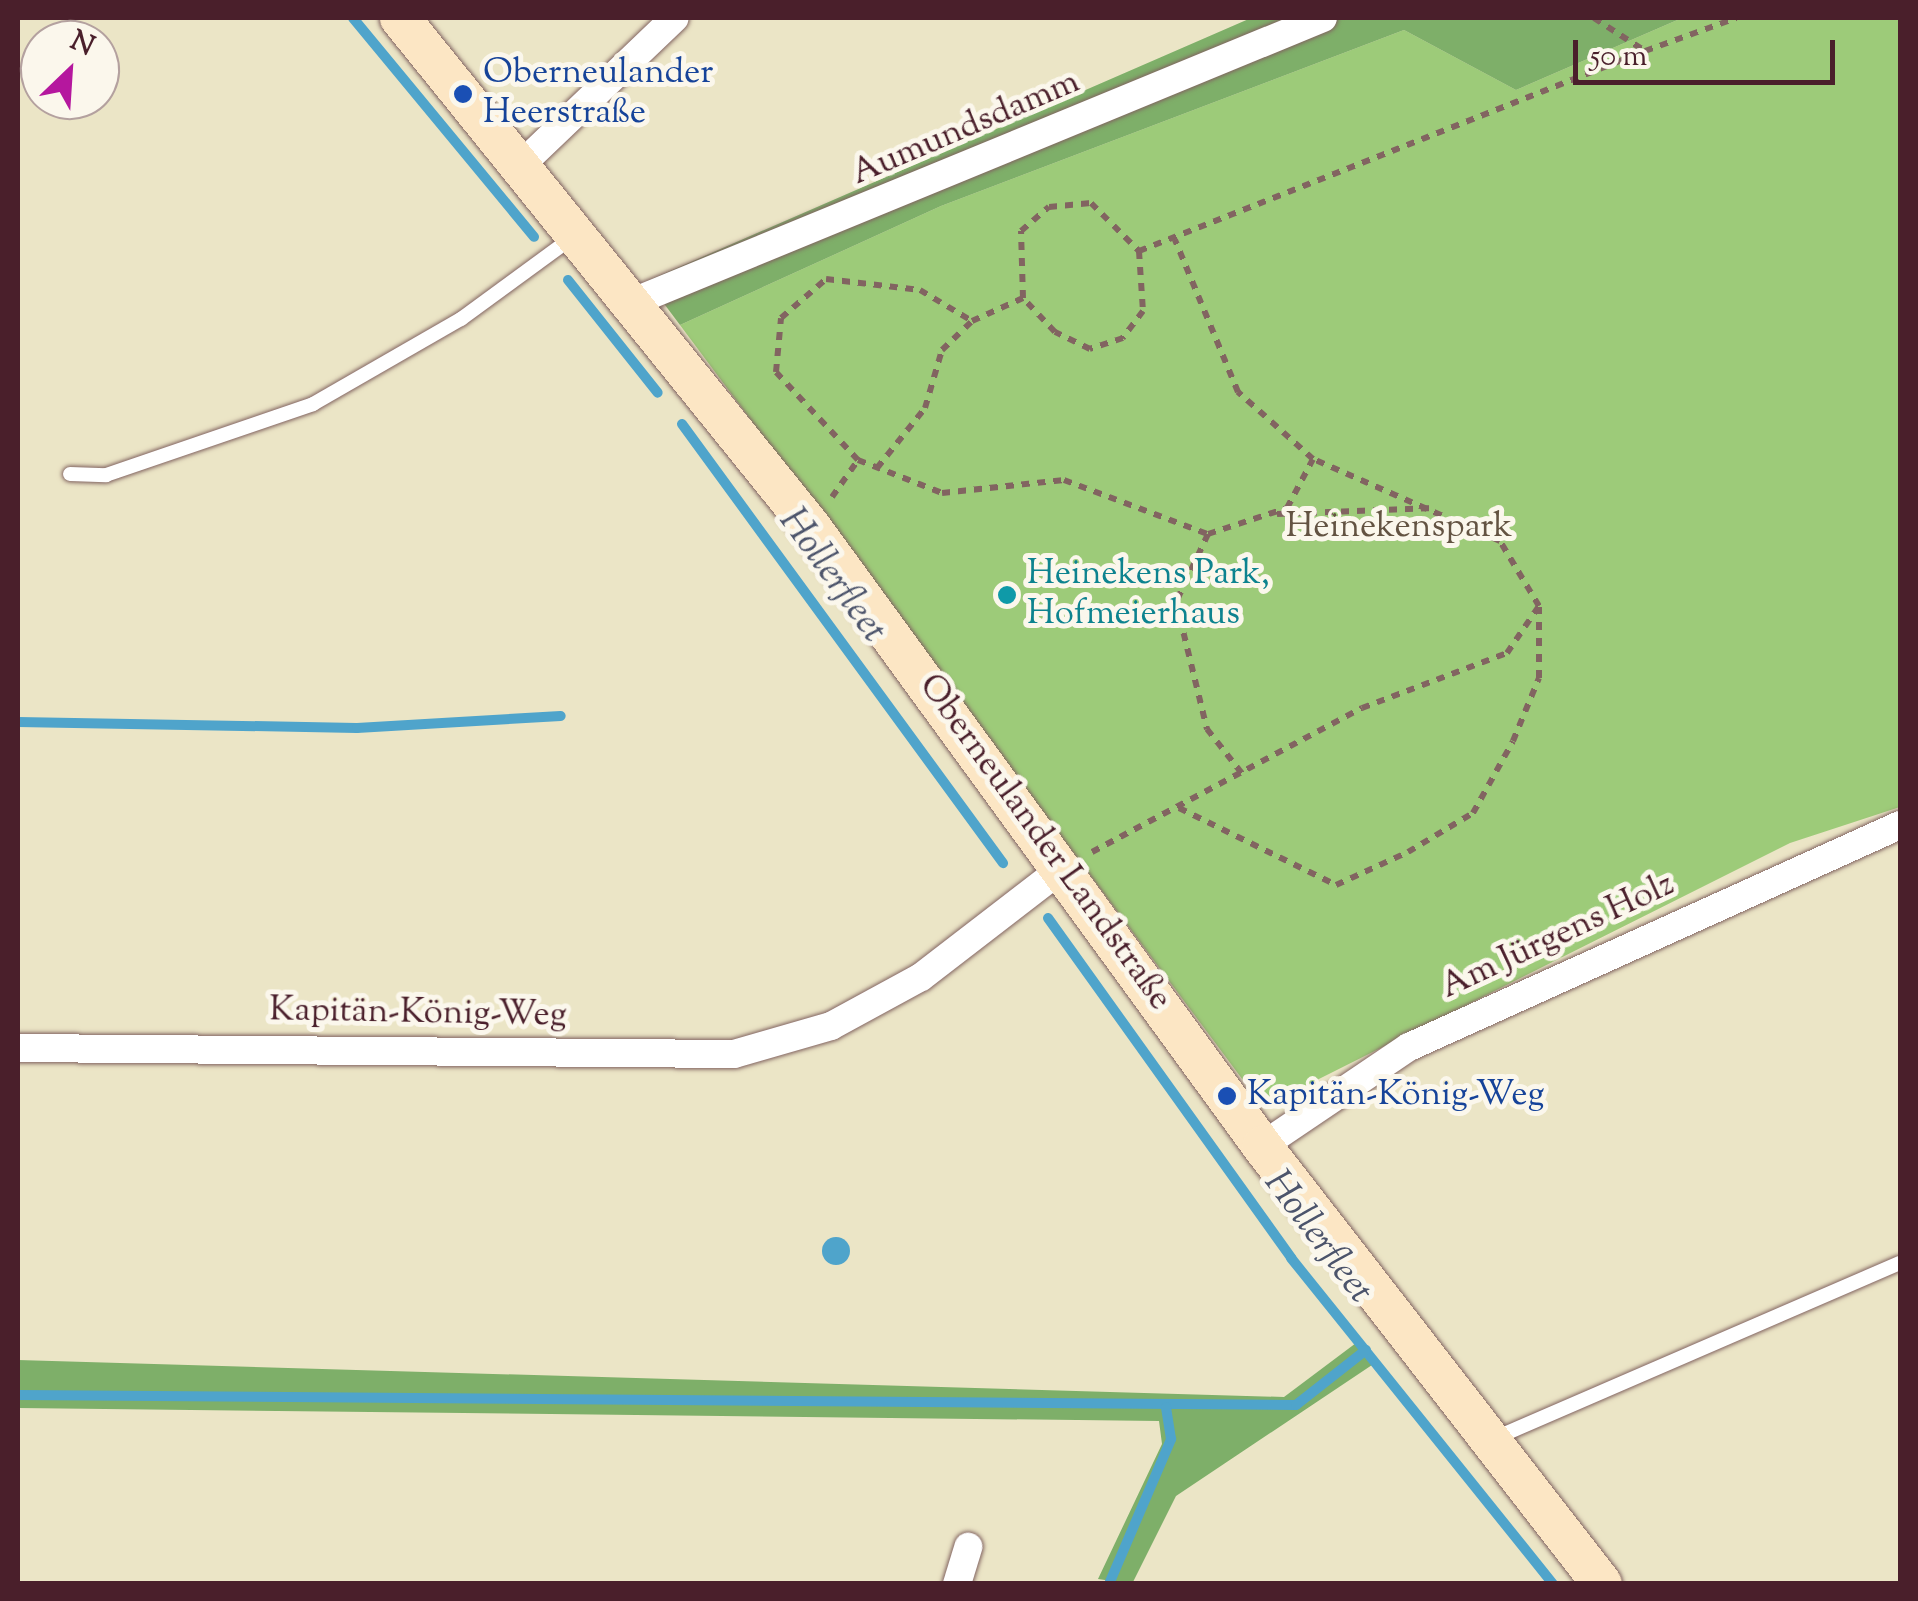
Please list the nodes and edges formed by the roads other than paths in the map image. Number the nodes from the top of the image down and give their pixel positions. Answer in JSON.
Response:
{"nodes":[{"id":1,"x":400,"y":18,"type":"edge"},
{"id":2,"x":675,"y":18,"type":"edge"},
{"id":3,"x":1323,"y":18,"type":"edge"},
{"id":4,"x":522,"y":164,"type":"junction"},
{"id":5,"x":577,"y":233,"type":"junction"},
{"id":6,"x":633,"y":302,"type":"junction"},
{"id":7,"x":70,"y":474,"type":"dead end"},
{"id":8,"x":1900,"y":825,"type":"edge"},
{"id":9,"x":1064,"y":867,"type":"junction"},
{"id":10,"x":18,"y":1048,"type":"edge"},
{"id":11,"x":1262,"y":1146,"type":"junction"},
{"id":12,"x":1900,"y":1263,"type":"edge"},
{"id":13,"x":1492,"y":1440,"type":"junction"},
{"id":14,"x":968,"y":1548,"type":"dead end"},
{"id":15,"x":957,"y":1584,"type":"edge"},
{"id":16,"x":1602,"y":1584,"type":"edge"}],
"edges":[{"from":1,"to":4,"type":"street","name":"Oberneulander Landstraße"},
{"from":2,"to":4,"type":"street"},
{"from":3,"to":6,"type":"street","name":"Aumundsdamm"},
{"from":4,"to":5,"type":"street","name":"Oberneulander Landstraße"},
{"from":5,"to":6,"type":"street","name":"Oberneulander Landstraße"},
{"from":5,"to":7,"type":"lane"},
{"from":6,"to":9,"type":"street","name":"Oberneulander Landstraße"},
{"from":8,"to":11,"type":"street","name":"Am Jürgens Holz"},
{"from":9,"to":10,"type":"street","name":"Kapitän-König-Weg"},
{"from":9,"to":11,"type":"street","name":"Oberneulander Landstraße"},
{"from":11,"to":13,"type":"street","name":"Oberneulander Landstraße"},
{"from":12,"to":13,"type":"lane"},
{"from":13,"to":16,"type":"street","name":"Oberneulander Landstraße"},
{"from":14,"to":15,"type":"street"}]}
